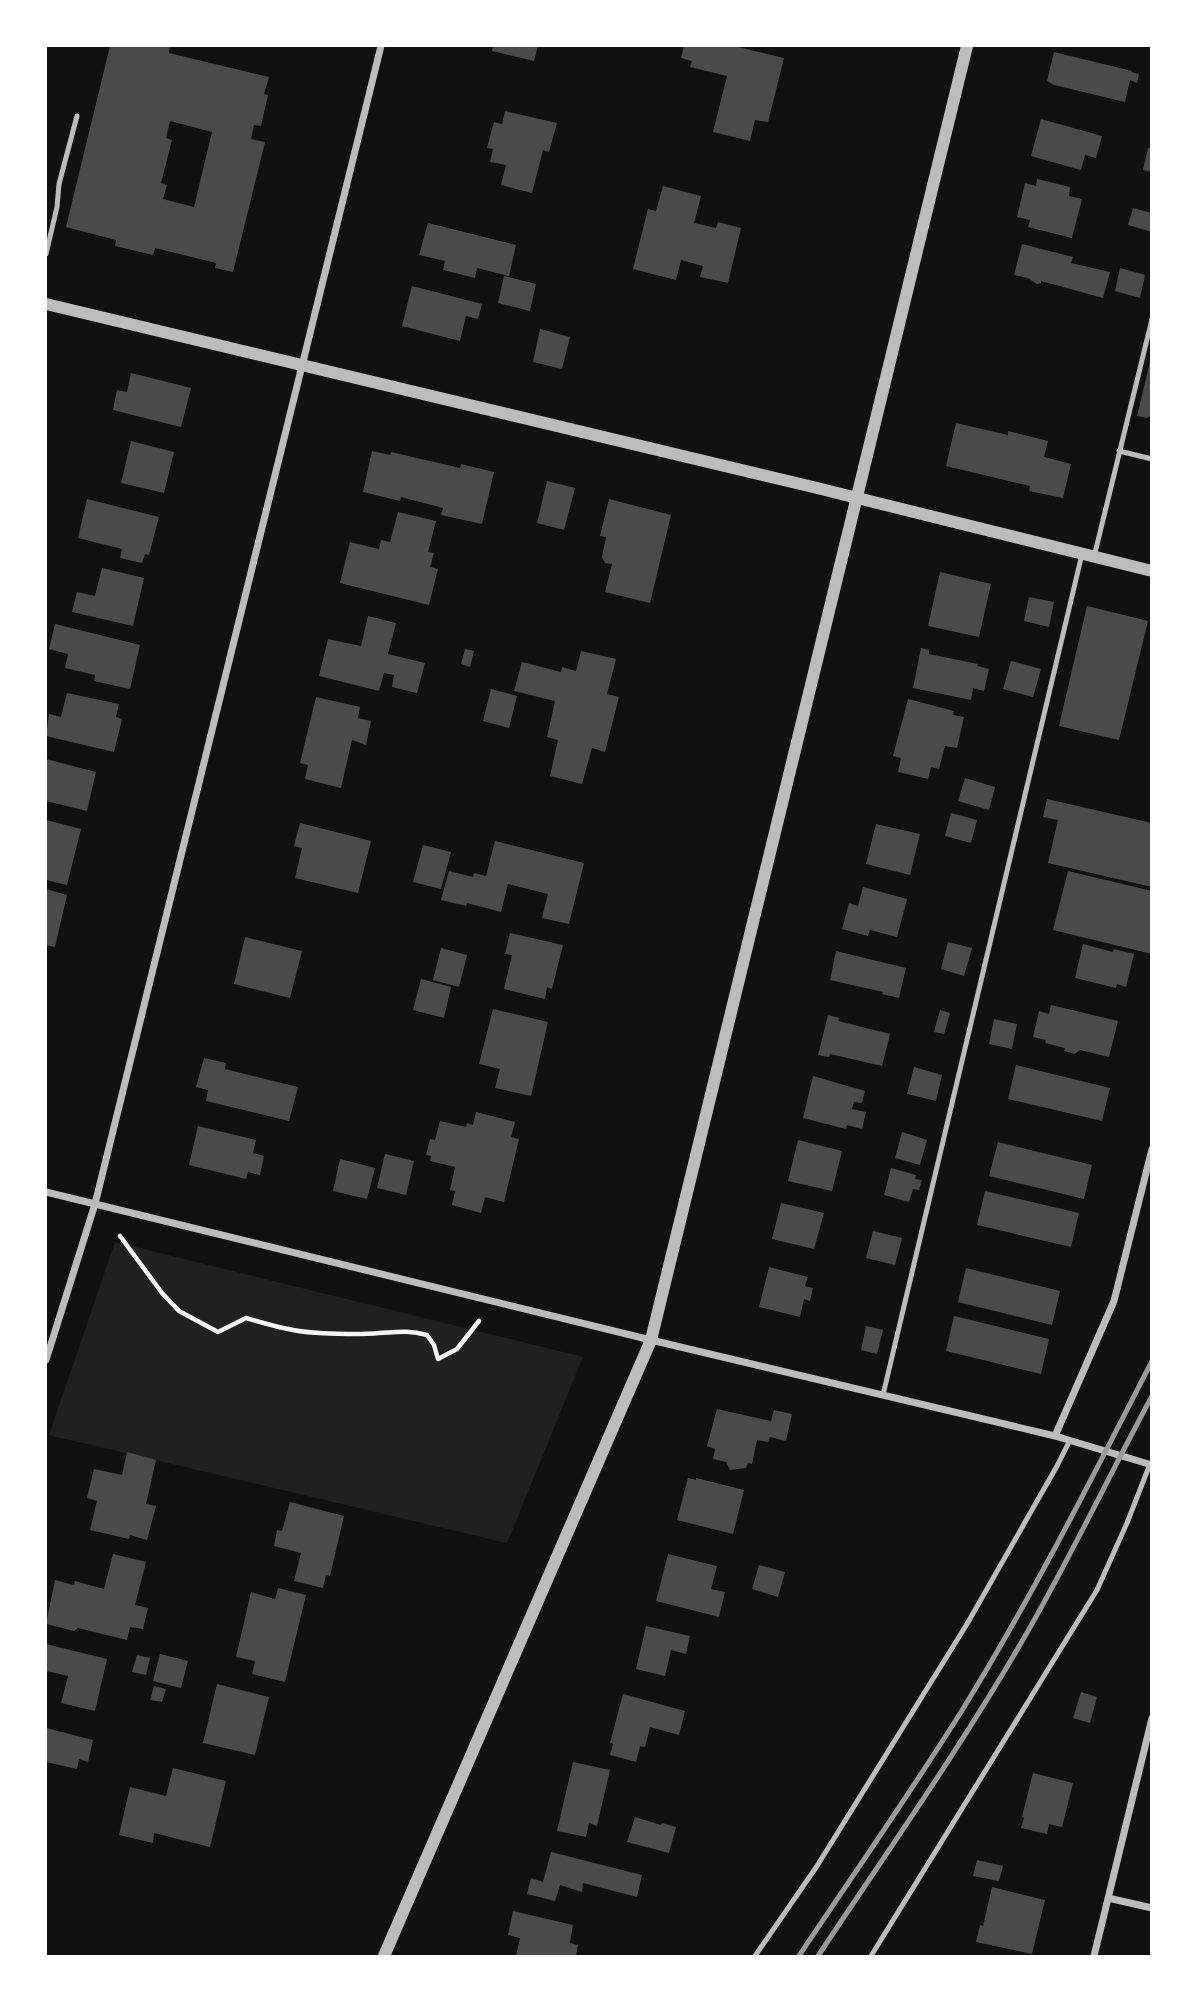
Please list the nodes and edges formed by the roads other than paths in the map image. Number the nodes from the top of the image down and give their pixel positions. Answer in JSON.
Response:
{"nodes":[{"id":1,"x":381,"y":46,"type":"edge"},
{"id":2,"x":967,"y":46,"type":"edge"},
{"id":3,"x":77,"y":116,"type":"dead end"},
{"id":4,"x":46,"y":254,"type":"edge"},
{"id":5,"x":46,"y":304,"type":"edge"},
{"id":6,"x":1152,"y":319,"type":"edge"},
{"id":7,"x":303,"y":366,"type":"junction"},
{"id":8,"x":1119,"y":451,"type":"junction"},
{"id":9,"x":1152,"y":459,"type":"edge"},
{"id":10,"x":856,"y":498,"type":"junction"},
{"id":11,"x":1088,"y":555,"type":"junction"},
{"id":12,"x":1152,"y":571,"type":"edge"},
{"id":13,"x":1152,"y":1149,"type":"edge"},
{"id":14,"x":46,"y":1192,"type":"edge"},
{"id":15,"x":95,"y":1204,"type":"junction"},
{"id":16,"x":651,"y":1340,"type":"junction"},
{"id":17,"x":46,"y":1360,"type":"edge"},
{"id":18,"x":883,"y":1395,"type":"junction"},
{"id":19,"x":1055,"y":1436,"type":"junction"},
{"id":20,"x":1070,"y":1440,"type":"junction"},
{"id":21,"x":1151,"y":1464,"type":"edge"},
{"id":22,"x":1152,"y":1718,"type":"edge"},
{"id":23,"x":1108,"y":1898,"type":"junction"},
{"id":24,"x":1152,"y":1908,"type":"edge"},
{"id":25,"x":384,"y":1956,"type":"edge"},
{"id":26,"x":755,"y":1956,"type":"edge"},
{"id":27,"x":871,"y":1956,"type":"edge"},
{"id":28,"x":1094,"y":1956,"type":"edge"}],
"edges":[{"from":1,"to":7,"type":"street"},
{"from":2,"to":10,"type":"street"},
{"from":3,"to":4,"type":"lane"},
{"from":5,"to":7,"type":"street"},
{"from":6,"to":8,"type":"lane"},
{"from":7,"to":10,"type":"street"},
{"from":7,"to":15,"type":"street"},
{"from":8,"to":9,"type":"lane"},
{"from":8,"to":11,"type":"lane"},
{"from":10,"to":11,"type":"street"},
{"from":10,"to":16,"type":"street"},
{"from":11,"to":12,"type":"street"},
{"from":11,"to":18,"type":"lane"},
{"from":13,"to":19,"type":"street"},
{"from":14,"to":15,"type":"street"},
{"from":15,"to":16,"type":"street"},
{"from":15,"to":17,"type":"street"},
{"from":16,"to":18,"type":"street"},
{"from":16,"to":25,"type":"street"},
{"from":18,"to":19,"type":"street"},
{"from":19,"to":20,"type":"street"},
{"from":20,"to":21,"type":"street"},
{"from":20,"to":26,"type":"lane"},
{"from":21,"to":27,"type":"lane"},
{"from":22,"to":23,"type":"street"},
{"from":23,"to":24,"type":"street"},
{"from":23,"to":28,"type":"street"}]}
